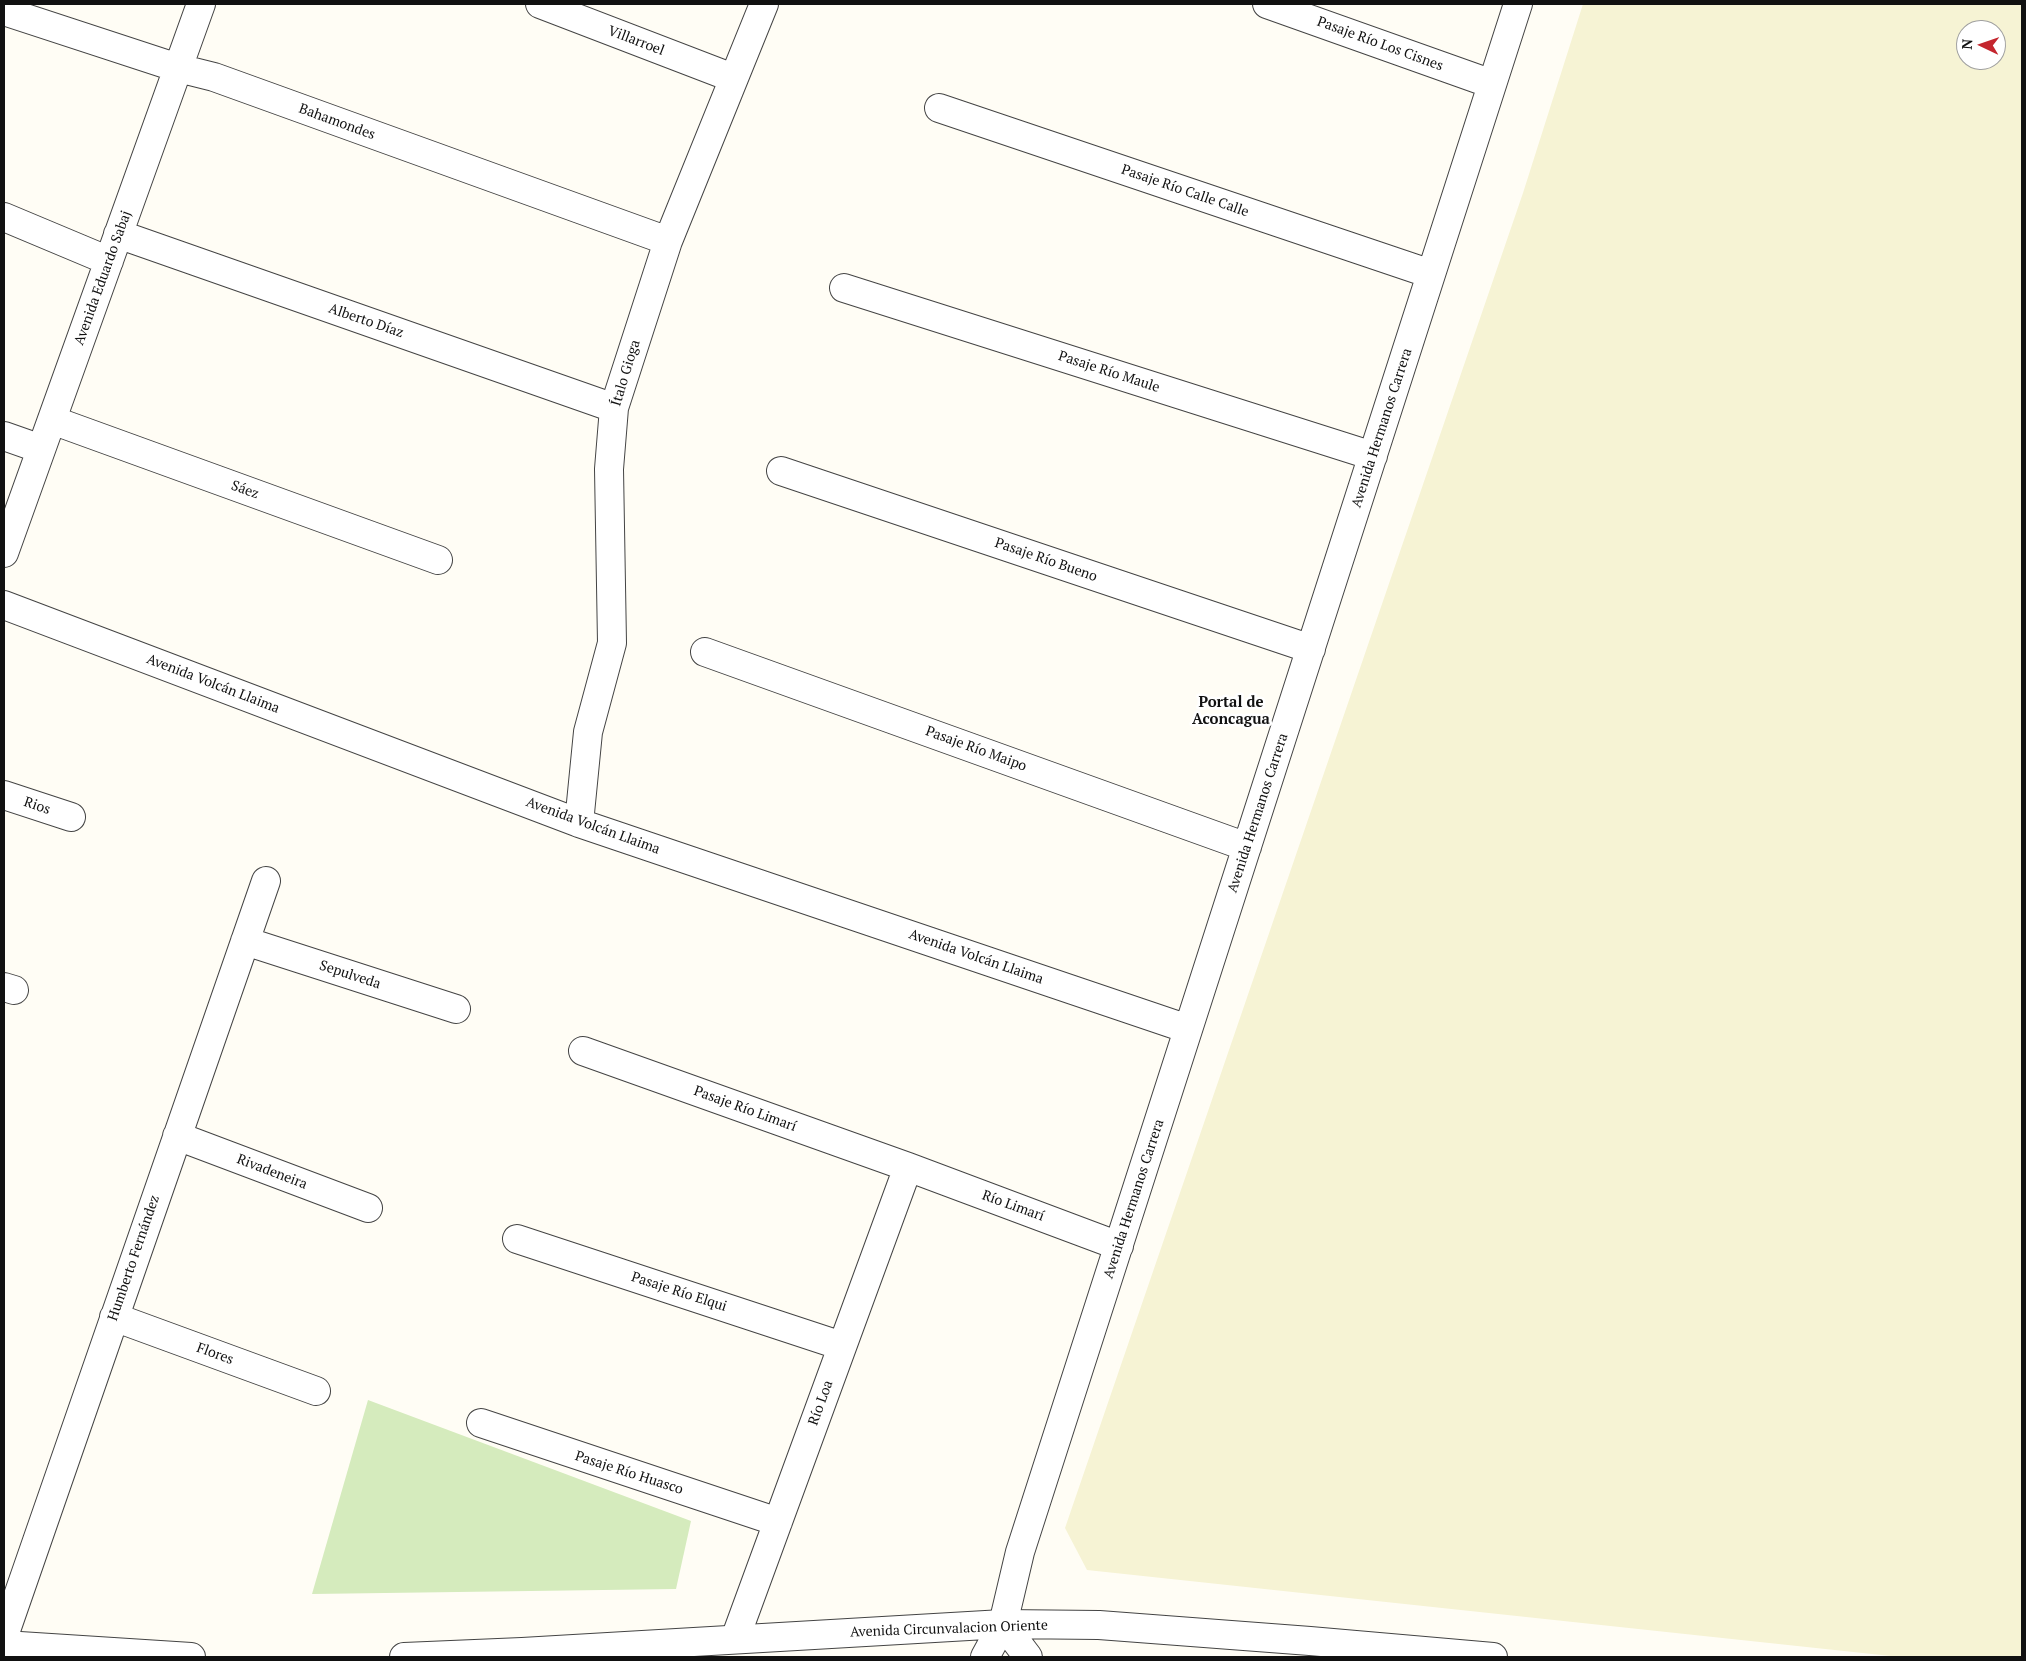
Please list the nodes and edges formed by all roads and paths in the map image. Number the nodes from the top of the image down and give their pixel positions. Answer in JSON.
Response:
{"nodes":[{"id":1,"x":201,"y":4,"type":"edge"},
{"id":2,"x":540,"y":4,"type":"edge"},
{"id":3,"x":764,"y":4,"type":"edge"},
{"id":4,"x":1267,"y":4,"type":"edge"},
{"id":5,"x":1518,"y":4,"type":"edge"},
{"id":6,"x":4,"y":11,"type":"edge"},
{"id":7,"x":178,"y":68,"type":"junction"},
{"id":8,"x":733,"y":78,"type":"junction"},
{"id":9,"x":1492,"y":84,"type":"junction"},
{"id":10,"x":939,"y":108,"type":"dead end"},
{"id":11,"x":4,"y":217,"type":"edge"},
{"id":12,"x":118,"y":234,"type":"junction"},
{"id":13,"x":668,"y":241,"type":"junction"},
{"id":14,"x":109,"y":261,"type":"junction"},
{"id":15,"x":1431,"y":274,"type":"junction"},
{"id":16,"x":844,"y":288,"type":"dead end"},
{"id":17,"x":614,"y":408,"type":"junction"},
{"id":18,"x":52,"y":420,"type":"junction"},
{"id":19,"x":4,"y":436,"type":"edge"},
{"id":20,"x":41,"y":449,"type":"junction"},
{"id":21,"x":1373,"y":456,"type":"junction"},
{"id":22,"x":781,"y":471,"type":"dead end"},
{"id":23,"x":4,"y":553,"type":"edge"},
{"id":24,"x":438,"y":560,"type":"dead end"},
{"id":25,"x":4,"y":605,"type":"edge"},
{"id":26,"x":1311,"y":649,"type":"junction"},
{"id":27,"x":705,"y":652,"type":"dead end"},
{"id":28,"x":4,"y":795,"type":"edge"},
{"id":29,"x":71,"y":817,"type":"dead end"},
{"id":30,"x":579,"y":823,"type":"junction"},
{"id":31,"x":1247,"y":847,"type":"junction"},
{"id":32,"x":266,"y":881,"type":"dead end"},
{"id":33,"x":245,"y":941,"type":"junction"},
{"id":34,"x":456,"y":1009,"type":"dead end"},
{"id":35,"x":1188,"y":1029,"type":"junction"},
{"id":36,"x":583,"y":1051,"type":"dead end"},
{"id":37,"x":177,"y":1136,"type":"junction"},
{"id":38,"x":908,"y":1167,"type":"junction"},
{"id":39,"x":368,"y":1208,"type":"dead end"},
{"id":40,"x":517,"y":1239,"type":"dead end"},
{"id":41,"x":1118,"y":1246,"type":"junction"},
{"id":42,"x":114,"y":1317,"type":"junction"},
{"id":43,"x":842,"y":1346,"type":"junction"},
{"id":44,"x":316,"y":1391,"type":"dead end"},
{"id":45,"x":481,"y":1423,"type":"dead end"},
{"id":46,"x":778,"y":1522,"type":"junction"},
{"id":47,"x":1003,"y":1624,"type":"junction"},
{"id":48,"x":4,"y":1636,"type":"edge"},
{"id":49,"x":735,"y":1638,"type":"junction"},
{"id":50,"x":4,"y":1645,"type":"edge"},
{"id":51,"x":191,"y":1657,"type":"edge"},
{"id":52,"x":404,"y":1657,"type":"edge"},
{"id":53,"x":985,"y":1657,"type":"edge"},
{"id":54,"x":1028,"y":1657,"type":"edge"},
{"id":55,"x":1493,"y":1657,"type":"edge"}],
"edges":[{"from":1,"to":7,"type":"street","name":"Avenida Eduardo Sabaj"},
{"from":2,"to":8,"type":"street","name":"Villarroel"},
{"from":3,"to":8,"type":"street","name":"Ítalo Gioga"},
{"from":4,"to":9,"type":"street","name":"Pasaje Río Los Cisnes"},
{"from":5,"to":9,"type":"street","name":"Avenida Hermanos Carrera"},
{"from":6,"to":7,"type":"street","name":"Bahamondes"},
{"from":7,"to":12,"type":"street","name":"Avenida Eduardo Sabaj"},
{"from":7,"to":13,"type":"street","name":"Bahamondes"},
{"from":8,"to":13,"type":"street","name":"Ítalo Gioga"},
{"from":9,"to":15,"type":"street","name":"Avenida Hermanos Carrera"},
{"from":10,"to":15,"type":"street","name":"Pasaje Río Calle Calle"},
{"from":11,"to":14,"type":"street"},
{"from":12,"to":14,"type":"street","name":"Avenida Eduardo Sabaj"},
{"from":12,"to":17,"type":"street","name":"Alberto Díaz"},
{"from":13,"to":17,"type":"street","name":"Ítalo Gioga"},
{"from":14,"to":18,"type":"street","name":"Avenida Eduardo Sabaj"},
{"from":15,"to":21,"type":"street","name":"Avenida Hermanos Carrera"},
{"from":16,"to":21,"type":"street","name":"Pasaje Río Maule"},
{"from":17,"to":30,"type":"street","name":"Ítalo Gioga"},
{"from":18,"to":20,"type":"street","name":"Avenida Eduardo Sabaj"},
{"from":18,"to":24,"type":"street","name":"Sáez"},
{"from":19,"to":20,"type":"street"},
{"from":20,"to":23,"type":"street","name":"Avenida Eduardo Sabaj"},
{"from":21,"to":26,"type":"street","name":"Avenida Hermanos Carrera"},
{"from":22,"to":26,"type":"street","name":"Pasaje Río Bueno"},
{"from":25,"to":30,"type":"street","name":"Avenida Volcán Llaima"},
{"from":26,"to":31,"type":"street","name":"Avenida Hermanos Carrera"},
{"from":27,"to":31,"type":"street","name":"Pasaje Río Maipo"},
{"from":28,"to":29,"type":"street","name":"Rios"},
{"from":30,"to":35,"type":"street","name":"Avenida Volcán Llaima"},
{"from":31,"to":35,"type":"street","name":"Avenida Hermanos Carrera"},
{"from":32,"to":33,"type":"street","name":"Humberto Fernández"},
{"from":33,"to":34,"type":"street","name":"Sepulveda"},
{"from":33,"to":37,"type":"street","name":"Humberto Fernández"},
{"from":35,"to":41,"type":"street","name":"Avenida Hermanos Carrera"},
{"from":36,"to":38,"type":"street","name":"Pasaje Río Limarí"},
{"from":37,"to":39,"type":"street","name":"Rivadeneira"},
{"from":37,"to":42,"type":"street","name":"Humberto Fernández"},
{"from":38,"to":41,"type":"street","name":"Río Limarí"},
{"from":38,"to":43,"type":"street","name":"Río Loa"},
{"from":40,"to":43,"type":"street","name":"Pasaje Río Elqui"},
{"from":41,"to":47,"type":"street","name":"Avenida Hermanos Carrera"},
{"from":42,"to":44,"type":"street","name":"Flores"},
{"from":42,"to":48,"type":"street","name":"Humberto Fernández"},
{"from":43,"to":46,"type":"street","name":"Río Loa"},
{"from":45,"to":46,"type":"street","name":"Pasaje Río Huasco"},
{"from":46,"to":49,"type":"street","name":"Río Loa"},
{"from":47,"to":49,"type":"street","name":"Avenida Circunvalacion Oriente"},
{"from":47,"to":53,"type":"street","name":"Avenida Hermanos Carrera"},
{"from":47,"to":54,"type":"street"},
{"from":47,"to":55,"type":"street","name":"Avenida Circunvalacion Oriente"},
{"from":49,"to":52,"type":"street","name":"Avenida Circunvalacion Oriente"},
{"from":50,"to":51,"type":"street"}]}
